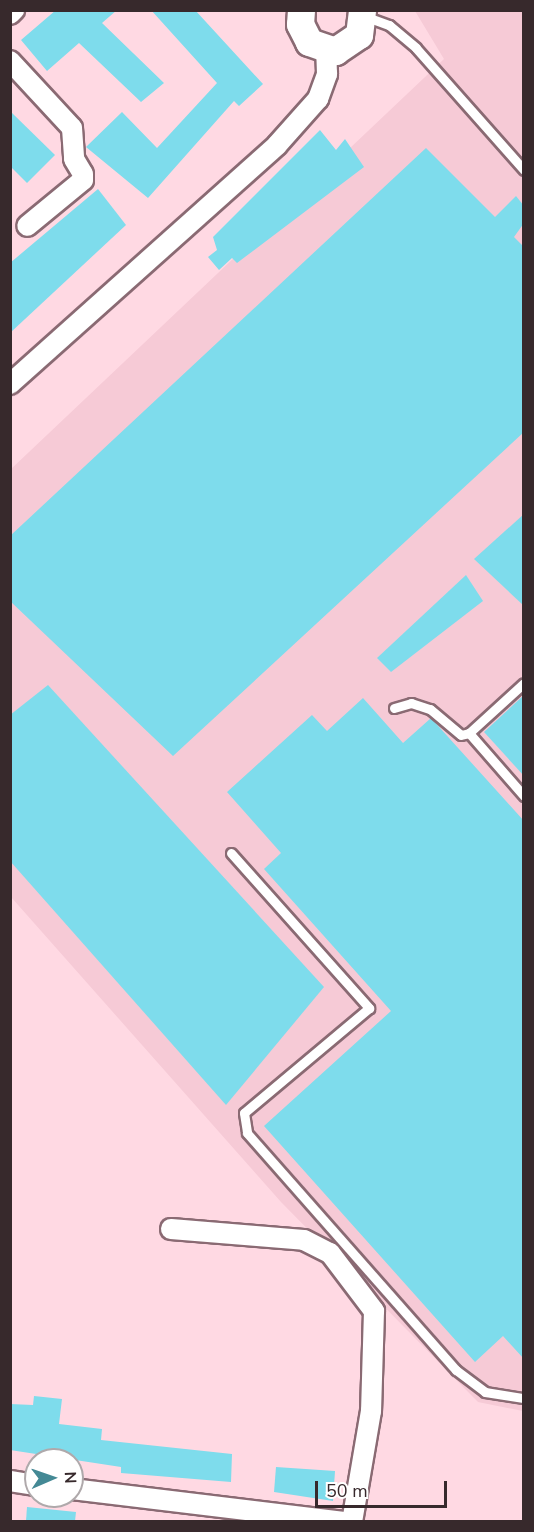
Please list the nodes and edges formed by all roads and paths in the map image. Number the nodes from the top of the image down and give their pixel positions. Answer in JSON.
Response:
{"nodes":[{"id":1,"x":14,"y":10,"type":"edge"},
{"id":2,"x":283,"y":10,"type":"edge"},
{"id":3,"x":363,"y":13,"type":"edge"},
{"id":4,"x":10,"y":14,"type":"edge"},
{"id":5,"x":302,"y":22,"type":"edge"},
{"id":6,"x":326,"y":51,"type":"junction"},
{"id":7,"x":10,"y":61,"type":"edge"},
{"id":8,"x":524,"y":170,"type":"edge"},
{"id":9,"x":27,"y":226,"type":"dead end"},
{"id":10,"x":10,"y":384,"type":"edge"},
{"id":11,"x":524,"y":683,"type":"edge"},
{"id":12,"x":394,"y":708,"type":"dead end"},
{"id":13,"x":469,"y":733,"type":"junction"},
{"id":14,"x":524,"y":796,"type":"edge"},
{"id":15,"x":231,"y":853,"type":"dead end"},
{"id":16,"x":171,"y":1229,"type":"dead end"},
{"id":17,"x":524,"y":1398,"type":"edge"},
{"id":18,"x":84,"y":1490,"type":"edge"},
{"id":19,"x":346,"y":1521,"type":"edge"},
{"id":20,"x":352,"y":1521,"type":"edge"}],
"edges":[{"from":1,"to":4,"type":"street"},
{"from":2,"to":5,"type":"main road"},
{"from":3,"to":6,"type":"main road"},
{"from":3,"to":8,"type":"lane"},
{"from":5,"to":6,"type":"main road"},
{"from":6,"to":10,"type":"street"},
{"from":7,"to":9,"type":"street"},
{"from":11,"to":13,"type":"lane"},
{"from":12,"to":13,"type":"lane"},
{"from":13,"to":14,"type":"lane"},
{"from":15,"to":17,"type":"lane"},
{"from":16,"to":20,"type":"street"},
{"from":18,"to":19,"type":"street"}]}
